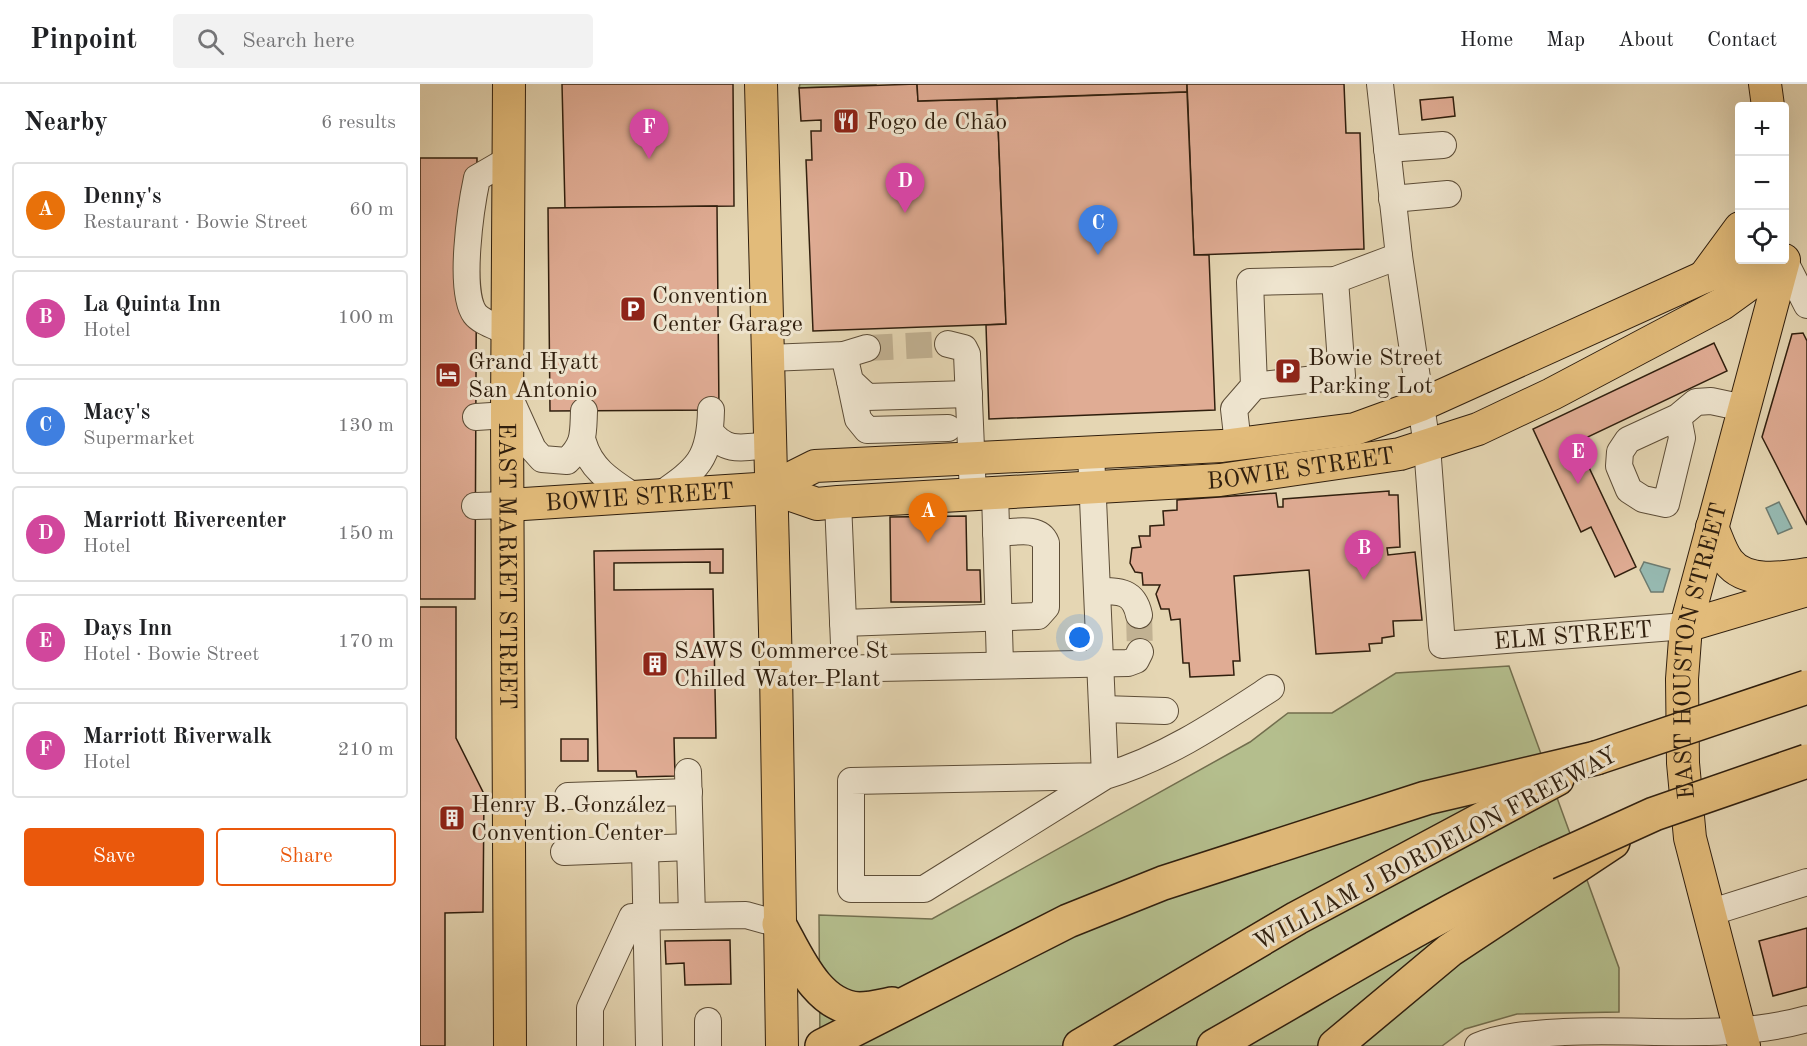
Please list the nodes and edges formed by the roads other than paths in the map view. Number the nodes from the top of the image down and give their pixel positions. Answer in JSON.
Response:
{"nodes":[{"id":1,"x":509,"y":84,"type":"edge"},
{"id":2,"x":761,"y":84,"type":"edge"},
{"id":3,"x":1380,"y":84,"type":"edge"},
{"id":4,"x":1765,"y":84,"type":"edge"},
{"id":5,"x":1767,"y":102,"type":"edge"},
{"id":6,"x":1443,"y":145,"type":"dead end"},
{"id":7,"x":1387,"y":149,"type":"junction"},
{"id":8,"x":1448,"y":194,"type":"dead end"},
{"id":9,"x":1392,"y":199,"type":"junction"},
{"id":10,"x":1735,"y":235,"type":"edge"},
{"id":11,"x":1398,"y":256,"type":"junction"},
{"id":12,"x":1807,"y":258,"type":"edge"},
{"id":13,"x":1789,"y":259,"type":"edge"},
{"id":14,"x":1752,"y":264,"type":"edge"},
{"id":15,"x":1777,"y":264,"type":"edge"},
{"id":16,"x":1783,"y":264,"type":"edge"},
{"id":17,"x":1787,"y":264,"type":"edge"},
{"id":18,"x":1704,"y":277,"type":"junction"},
{"id":19,"x":1335,"y":280,"type":"junction"},
{"id":20,"x":1807,"y":304,"type":"edge"},
{"id":21,"x":948,"y":344,"type":"tunnel mouth"},
{"id":22,"x":768,"y":358,"type":"junction"},
{"id":23,"x":850,"y":381,"type":"junction"},
{"id":24,"x":1254,"y":386,"type":"junction"},
{"id":25,"x":507,"y":404,"type":"junction"},
{"id":26,"x":969,"y":405,"type":"junction"},
{"id":27,"x":1421,"y":405,"type":"junction"},
{"id":28,"x":1744,"y":408,"type":"junction"},
{"id":29,"x":584,"y":411,"type":"dead end"},
{"id":30,"x":476,"y":417,"type":"dead end"},
{"id":31,"x":1678,"y":417,"type":"dead end"},
{"id":32,"x":871,"y":424,"type":"junction"},
{"id":33,"x":948,"y":428,"type":"dead end"},
{"id":34,"x":583,"y":442,"type":"junction"},
{"id":35,"x":1238,"y":444,"type":"junction"},
{"id":36,"x":770,"y":445,"type":"junction"},
{"id":37,"x":1427,"y":446,"type":"junction"},
{"id":38,"x":1091,"y":453,"type":"junction"},
{"id":39,"x":972,"y":459,"type":"junction"},
{"id":40,"x":771,"y":488,"type":"junction"},
{"id":41,"x":1093,"y":488,"type":"junction"},
{"id":42,"x":984,"y":494,"type":"junction"},
{"id":43,"x":648,"y":498,"type":"junction"},
{"id":44,"x":838,"y":502,"type":"junction"},
{"id":45,"x":508,"y":505,"type":"junction"},
{"id":46,"x":475,"y":506,"type":"dead end"},
{"id":47,"x":1712,"y":527,"type":"junction"},
{"id":48,"x":996,"y":533,"type":"junction"},
{"id":49,"x":1807,"y":574,"type":"edge"},
{"id":50,"x":1807,"y":590,"type":"edge"},
{"id":51,"x":1098,"y":591,"type":"junction"},
{"id":52,"x":1139,"y":615,"type":"tunnel mouth"},
{"id":53,"x":999,"y":618,"type":"junction"},
{"id":54,"x":843,"y":623,"type":"junction"},
{"id":55,"x":1686,"y":626,"type":"junction"},
{"id":56,"x":1140,"y":651,"type":"dead end"},
{"id":57,"x":1102,"y":662,"type":"junction"},
{"id":58,"x":1000,"y":665,"type":"junction"},
{"id":59,"x":845,"y":668,"type":"junction"},
{"id":60,"x":776,"y":670,"type":"junction"},
{"id":61,"x":1807,"y":687,"type":"edge"},
{"id":62,"x":1271,"y":688,"type":"dead end"},
{"id":63,"x":1103,"y":709,"type":"junction"},
{"id":64,"x":1165,"y":711,"type":"dead end"},
{"id":65,"x":1596,"y":758,"type":"junction"},
{"id":66,"x":1807,"y":761,"type":"edge"},
{"id":67,"x":1105,"y":776,"type":"junction"},
{"id":68,"x":568,"y":796,"type":"dead end"},
{"id":69,"x":690,"y":847,"type":"junction"},
{"id":70,"x":645,"y":849,"type":"junction"},
{"id":71,"x":564,"y":852,"type":"dead end"},
{"id":72,"x":1550,"y":873,"type":"junction"},
{"id":73,"x":1807,"y":882,"type":"edge"},
{"id":74,"x":1709,"y":913,"type":"junction"},
{"id":75,"x":692,"y":916,"type":"junction"},
{"id":76,"x":645,"y":917,"type":"junction"},
{"id":77,"x":779,"y":924,"type":"junction"},
{"id":78,"x":903,"y":1003,"type":"junction"},
{"id":79,"x":1807,"y":1019,"type":"edge"},
{"id":80,"x":1742,"y":1038,"type":"edge"},
{"id":81,"x":510,"y":1046,"type":"edge"},
{"id":82,"x":590,"y":1046,"type":"edge"},
{"id":83,"x":649,"y":1046,"type":"edge"},
{"id":84,"x":782,"y":1046,"type":"edge"},
{"id":85,"x":822,"y":1046,"type":"edge"},
{"id":86,"x":1080,"y":1046,"type":"edge"},
{"id":87,"x":1214,"y":1046,"type":"edge"},
{"id":88,"x":1335,"y":1046,"type":"edge"},
{"id":89,"x":1478,"y":1046,"type":"edge"}],
"edges":[{"from":1,"to":25,"type":"main road","name":"EAST MARKET STREET"},
{"from":2,"to":22,"type":"main road"},
{"from":3,"to":7,"type":"street"},
{"from":4,"to":5,"type":"main road"},
{"from":6,"to":7,"type":"street"},
{"from":7,"to":9,"type":"street"},
{"from":8,"to":9,"type":"street"},
{"from":9,"to":11,"type":"street"},
{"from":10,"to":18,"type":"main road"},
{"from":11,"to":19,"type":"street"},
{"from":11,"to":27,"type":"street"},
{"from":12,"to":13,"type":"street","name":"BOWIE STREET"},
{"from":14,"to":18,"type":"main road","name":"BOWIE STREET"},
{"from":15,"to":37,"type":"main road","name":"BOWIE STREET"},
{"from":16,"to":28,"type":"main road","name":"EAST HOUSTON STREET"},
{"from":17,"to":20,"type":"street"},
{"from":18,"to":27,"type":"main road","name":"BOWIE STREET"},
{"from":19,"to":24,"type":"street"},
{"from":19,"to":24,"type":"street"},
{"from":21,"to":26,"type":"street"},
{"from":22,"to":23,"type":"street"},
{"from":22,"to":36,"type":"main road"},
{"from":23,"to":26,"type":"street"},
{"from":23,"to":32,"type":"street"},
{"from":24,"to":35,"type":"street"},
{"from":25,"to":30,"type":"street"},
{"from":25,"to":34,"type":"street"},
{"from":25,"to":45,"type":"main road","name":"EAST MARKET STREET"},
{"from":26,"to":32,"type":"street"},
{"from":26,"to":39,"type":"street"},
{"from":27,"to":35,"type":"main road","name":"BOWIE STREET"},
{"from":27,"to":37,"type":"street"},
{"from":28,"to":31,"type":"street"},
{"from":28,"to":47,"type":"main road","name":"EAST HOUSTON STREET"},
{"from":29,"to":34,"type":"street"},
{"from":32,"to":33,"type":"street"},
{"from":34,"to":43,"type":"street"},
{"from":35,"to":38,"type":"main road","name":"BOWIE STREET"},
{"from":36,"to":40,"type":"main road"},
{"from":36,"to":43,"type":"street"},
{"from":37,"to":41,"type":"main road","name":"BOWIE STREET"},
{"from":37,"to":55,"type":"street","name":"ELM STREET"},
{"from":38,"to":39,"type":"main road","name":"BOWIE STREET"},
{"from":38,"to":41,"type":"street"},
{"from":39,"to":40,"type":"main road","name":"BOWIE STREET"},
{"from":39,"to":42,"type":"street"},
{"from":40,"to":43,"type":"main road","name":"BOWIE STREET"},
{"from":40,"to":44,"type":"main road","name":"BOWIE STREET"},
{"from":40,"to":60,"type":"main road"},
{"from":41,"to":42,"type":"main road","name":"BOWIE STREET"},
{"from":41,"to":51,"type":"street"},
{"from":42,"to":44,"type":"main road","name":"BOWIE STREET"},
{"from":42,"to":48,"type":"street"},
{"from":43,"to":45,"type":"main road","name":"BOWIE STREET"},
{"from":44,"to":54,"type":"street"},
{"from":45,"to":46,"type":"street"},
{"from":45,"to":81,"type":"main road","name":"EAST MARKET STREET"},
{"from":47,"to":49,"type":"main road"},
{"from":47,"to":55,"type":"main road","name":"EAST HOUSTON STREET"},
{"from":48,"to":53,"type":"street"},
{"from":48,"to":53,"type":"street"},
{"from":50,"to":55,"type":"main road","name":"ELM STREET"},
{"from":51,"to":52,"type":"street"},
{"from":51,"to":57,"type":"street"},
{"from":53,"to":54,"type":"street"},
{"from":53,"to":58,"type":"street"},
{"from":54,"to":59,"type":"street"},
{"from":55,"to":74,"type":"main road","name":"EAST HOUSTON STREET"},
{"from":56,"to":57,"type":"street"},
{"from":57,"to":58,"type":"street"},
{"from":57,"to":63,"type":"street"},
{"from":58,"to":59,"type":"street"},
{"from":59,"to":60,"type":"street"},
{"from":60,"to":77,"type":"main road"},
{"from":61,"to":65,"type":"highway","name":"WILLIAM J BORDELON FREEWAY","bridge":true},
{"from":62,"to":67,"type":"street"},
{"from":63,"to":64,"type":"street"},
{"from":63,"to":67,"type":"street"},
{"from":65,"to":78,"type":"highway"},
{"from":65,"to":86,"type":"highway","name":"WILLIAM J BORDELON FREEWAY"},
{"from":66,"to":72,"type":"highway","bridge":true},
{"from":67,"to":67,"type":"street"},
{"from":68,"to":69,"type":"street"},
{"from":69,"to":70,"type":"street"},
{"from":69,"to":75,"type":"street"},
{"from":70,"to":71,"type":"street"},
{"from":70,"to":76,"type":"street"},
{"from":72,"to":87,"type":"highway"},
{"from":72,"to":88,"type":"highway"},
{"from":73,"to":74,"type":"street"},
{"from":74,"to":80,"type":"main road","name":"EAST HOUSTON STREET"},
{"from":75,"to":76,"type":"street"},
{"from":75,"to":77,"type":"street"},
{"from":76,"to":82,"type":"street"},
{"from":76,"to":83,"type":"street"},
{"from":77,"to":78,"type":"highway"},
{"from":77,"to":84,"type":"main road"},
{"from":78,"to":85,"type":"highway"},
{"from":79,"to":80,"type":"street"},
{"from":80,"to":89,"type":"street"}]}
